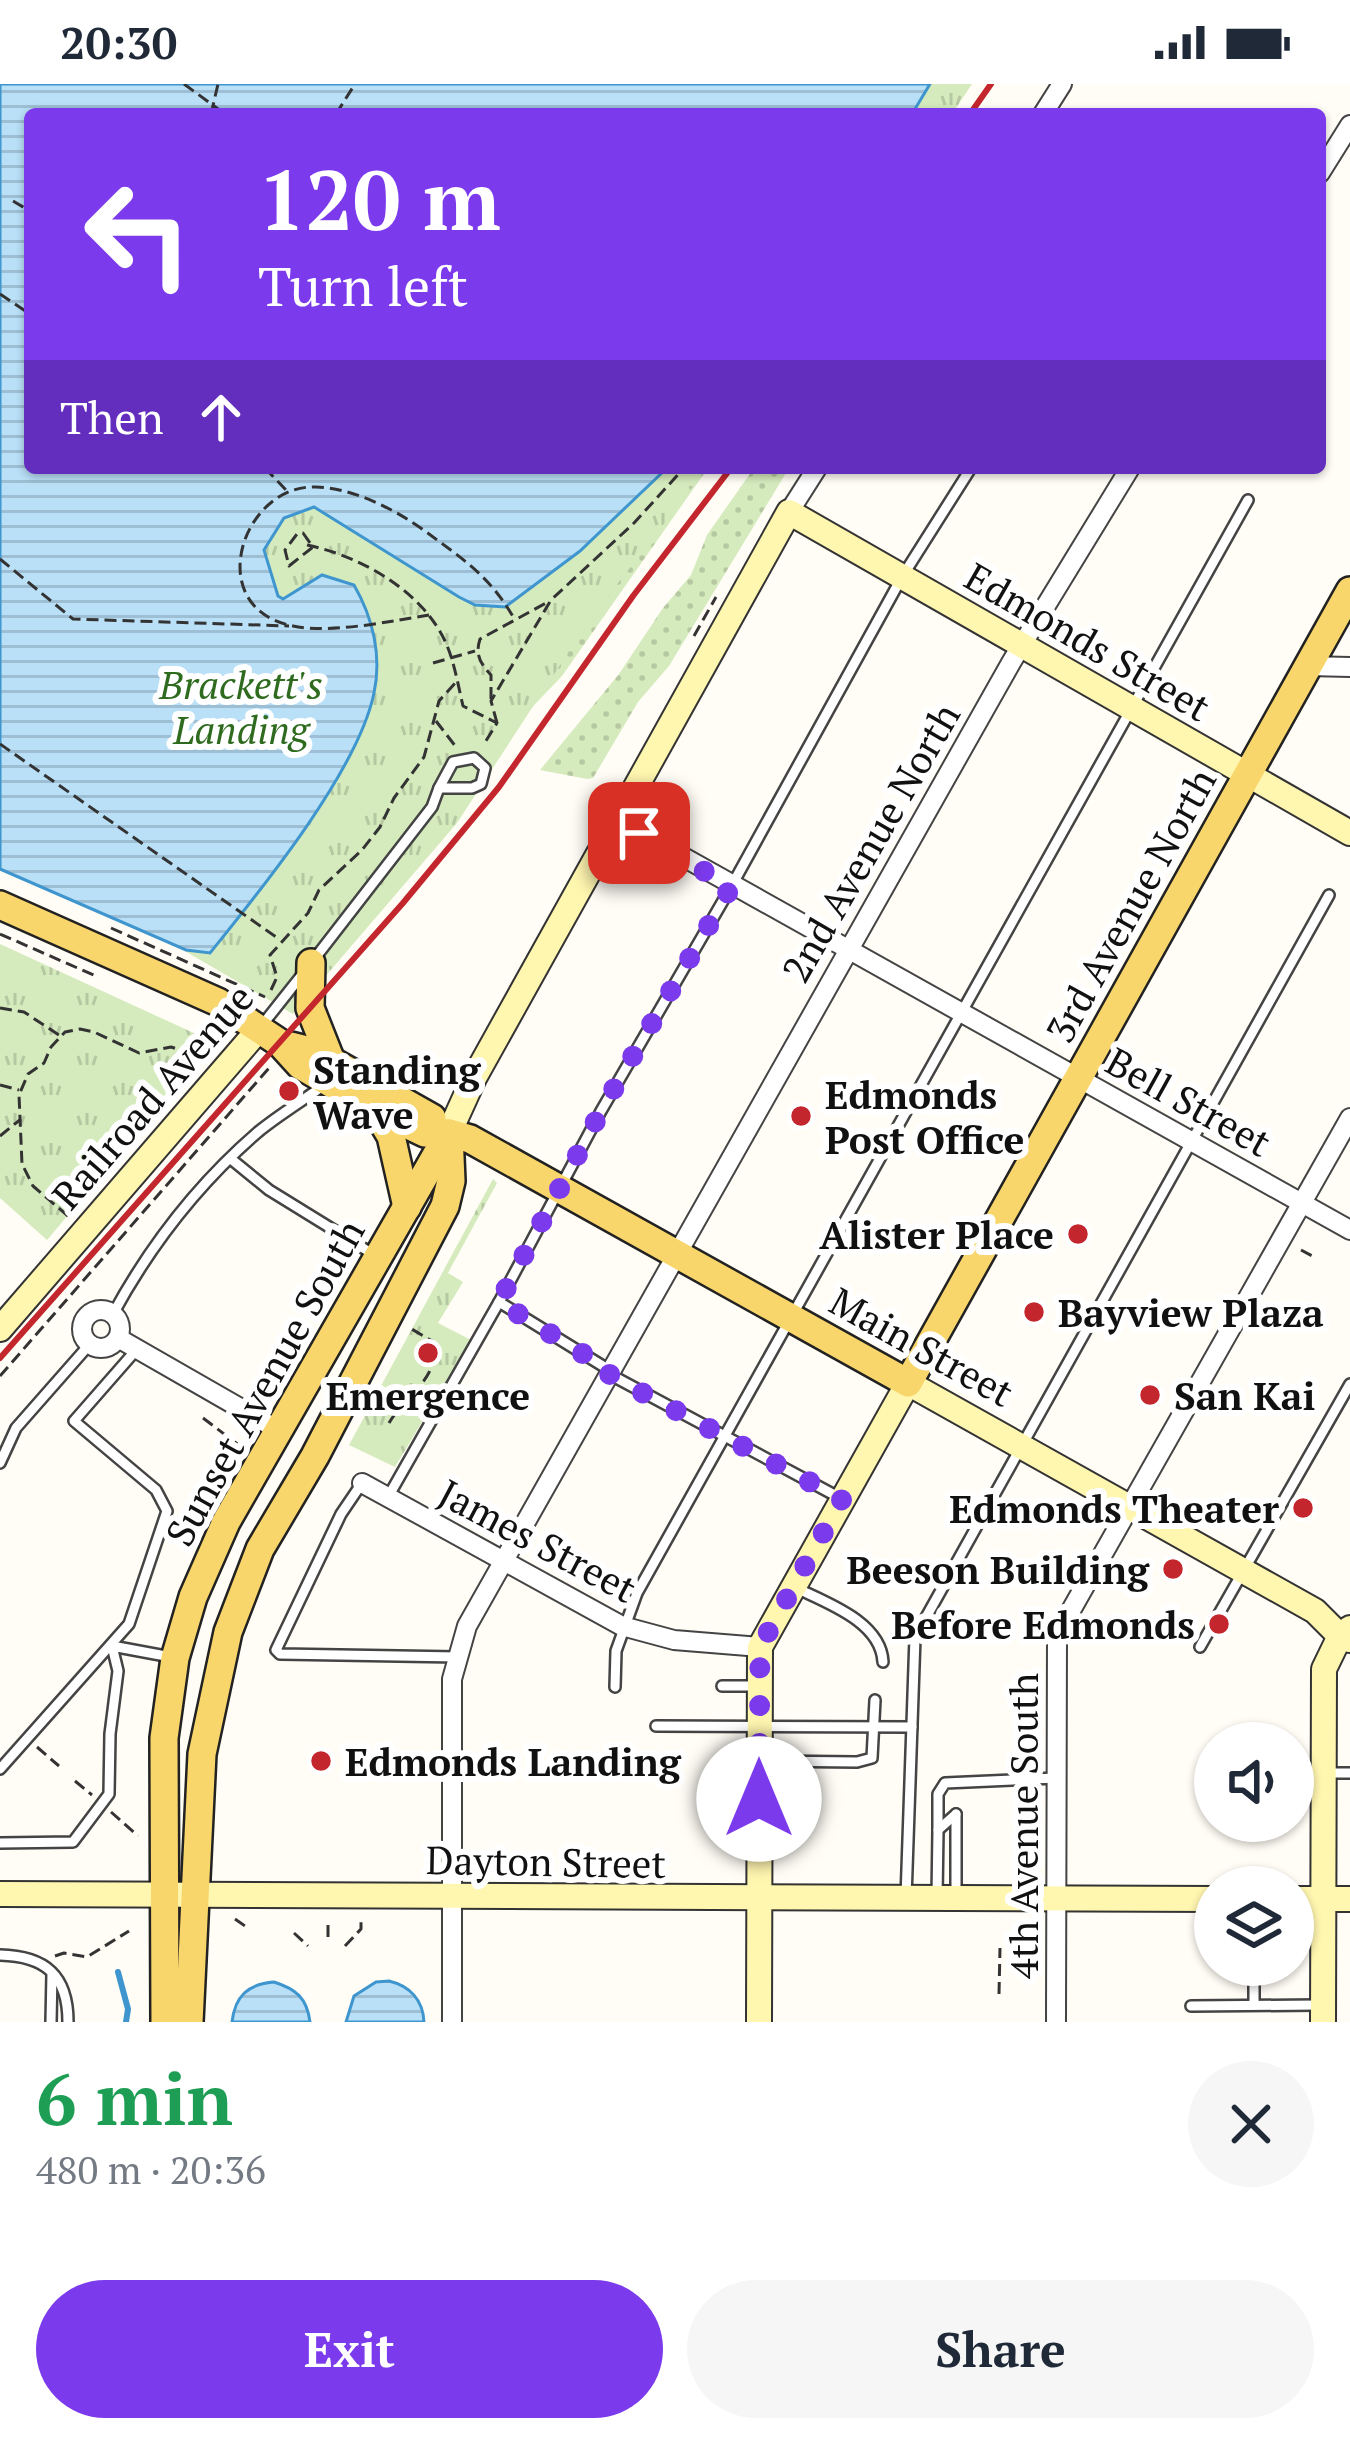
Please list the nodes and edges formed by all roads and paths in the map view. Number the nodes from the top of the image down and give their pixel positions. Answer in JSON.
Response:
{"nodes":[{"id":1,"x":184,"y":84,"type":"edge"},
{"id":2,"x":218,"y":84,"type":"edge"},
{"id":3,"x":212,"y":104,"type":"junction"},
{"id":4,"x":212,"y":108,"type":"edge"},
{"id":5,"x":217,"y":108,"type":"edge"},
{"id":6,"x":1350,"y":124,"type":"edge"},
{"id":7,"x":1326,"y":163,"type":"edge"},
{"id":8,"x":13,"y":201,"type":"dead end"},
{"id":9,"x":24,"y":207,"type":"edge"},
{"id":10,"x":271,"y":474,"type":"edge"},
{"id":11,"x":679,"y":474,"type":"edge"},
{"id":12,"x":813,"y":474,"type":"edge"},
{"id":13,"x":967,"y":474,"type":"edge"},
{"id":14,"x":1126,"y":474,"type":"edge"},
{"id":15,"x":289,"y":493,"type":"junction"},
{"id":16,"x":1248,"y":500,"type":"dead end"},
{"id":17,"x":789,"y":512,"type":"junction"},
{"id":18,"x":310,"y":546,"type":"junction"},
{"id":19,"x":0,"y":559,"type":"edge"},
{"id":20,"x":902,"y":577,"type":"junction"},
{"id":21,"x":1350,"y":591,"type":"edge"},
{"id":22,"x":551,"y":600,"type":"junction"},
{"id":23,"x":429,"y":615,"type":"junction"},
{"id":24,"x":515,"y":620,"type":"junction"},
{"id":25,"x":293,"y":626,"type":"junction"},
{"id":26,"x":1022,"y":643,"type":"junction"},
{"id":27,"x":476,"y":650,"type":"junction"},
{"id":28,"x":450,"y":658,"type":"junction"},
{"id":29,"x":433,"y":664,"type":"dead end"},
{"id":30,"x":1308,"y":666,"type":"junction"},
{"id":31,"x":1350,"y":667,"type":"edge"},
{"id":32,"x":457,"y":681,"type":"junction"},
{"id":33,"x":491,"y":700,"type":"junction"},
{"id":34,"x":1132,"y":708,"type":"junction"},
{"id":35,"x":434,"y":718,"type":"junction"},
{"id":36,"x":497,"y":723,"type":"junction"},
{"id":37,"x":0,"y":744,"type":"edge"},
{"id":38,"x":464,"y":758,"type":"junction"},
{"id":39,"x":482,"y":764,"type":"junction"},
{"id":40,"x":1247,"y":775,"type":"junction"},
{"id":41,"x":439,"y":788,"type":"junction"},
{"id":42,"x":619,"y":821,"type":"junction"},
{"id":43,"x":1350,"y":832,"type":"edge"},
{"id":44,"x":731,"y":887,"type":"junction"},
{"id":45,"x":1329,"y":895,"type":"dead end"},
{"id":46,"x":0,"y":905,"type":"edge"},
{"id":47,"x":0,"y":934,"type":"edge"},
{"id":48,"x":280,"y":940,"type":"junction"},
{"id":49,"x":846,"y":950,"type":"junction"},
{"id":50,"x":311,"y":963,"type":"junction"},
{"id":51,"x":98,"y":977,"type":"dead end"},
{"id":52,"x":0,"y":1008,"type":"edge"},
{"id":53,"x":962,"y":1014,"type":"junction"},
{"id":54,"x":204,"y":1025,"type":"dead end"},
{"id":55,"x":253,"y":1033,"type":"junction"},
{"id":56,"x":61,"y":1036,"type":"junction"},
{"id":57,"x":330,"y":1071,"type":"junction"},
{"id":58,"x":1078,"y":1078,"type":"junction"},
{"id":59,"x":0,"y":1084,"type":"edge"},
{"id":60,"x":21,"y":1091,"type":"junction"},
{"id":61,"x":375,"y":1109,"type":"junction"},
{"id":62,"x":22,"y":1116,"type":"junction"},
{"id":63,"x":1350,"y":1118,"type":"edge"},
{"id":64,"x":448,"y":1133,"type":"junction"},
{"id":65,"x":0,"y":1136,"type":"edge"},
{"id":66,"x":1192,"y":1143,"type":"junction"},
{"id":67,"x":231,"y":1159,"type":"junction"},
{"id":68,"x":561,"y":1190,"type":"junction"},
{"id":69,"x":1303,"y":1202,"type":"junction"},
{"id":70,"x":406,"y":1207,"type":"junction"},
{"id":71,"x":85,"y":1229,"type":"junction"},
{"id":72,"x":1350,"y":1229,"type":"edge"},
{"id":73,"x":1301,"y":1250,"type":"dead end"},
{"id":74,"x":675,"y":1253,"type":"junction"},
{"id":75,"x":1314,"y":1257,"type":"dead end"},
{"id":76,"x":379,"y":1258,"type":"junction"},
{"id":77,"x":499,"y":1302,"type":"junction"},
{"id":78,"x":112,"y":1314,"type":"junction"},
{"id":79,"x":792,"y":1319,"type":"junction"},
{"id":80,"x":410,"y":1328,"type":"dead end"},
{"id":81,"x":0,"y":1330,"type":"edge"},
{"id":82,"x":118,"y":1338,"type":"junction"},
{"id":83,"x":89,"y":1345,"type":"junction"},
{"id":84,"x":136,"y":1349,"type":"junction"},
{"id":85,"x":610,"y":1372,"type":"junction"},
{"id":86,"x":0,"y":1376,"type":"edge"},
{"id":87,"x":908,"y":1383,"type":"junction"},
{"id":88,"x":1350,"y":1384,"type":"edge"},
{"id":89,"x":203,"y":1418,"type":"dead end"},
{"id":90,"x":389,"y":1423,"type":"dead end"},
{"id":91,"x":280,"y":1431,"type":"junction"},
{"id":92,"x":726,"y":1436,"type":"junction"},
{"id":93,"x":1022,"y":1445,"type":"junction"},
{"id":94,"x":241,"y":1447,"type":"dead end"},
{"id":95,"x":0,"y":1463,"type":"edge"},
{"id":96,"x":362,"y":1483,"type":"joint"},
{"id":97,"x":388,"y":1497,"type":"junction"},
{"id":98,"x":842,"y":1499,"type":"junction"},
{"id":99,"x":1132,"y":1507,"type":"junction"},
{"id":100,"x":211,"y":1551,"type":"junction"},
{"id":101,"x":506,"y":1561,"type":"junction"},
{"id":102,"x":1244,"y":1572,"type":"junction"},
{"id":103,"x":794,"y":1587,"type":"junction"},
{"id":104,"x":622,"y":1626,"type":"junction"},
{"id":105,"x":228,"y":1632,"type":"junction"},
{"id":106,"x":1347,"y":1635,"type":"edge"},
{"id":107,"x":112,"y":1646,"type":"junction"},
{"id":108,"x":760,"y":1647,"type":"junction"},
{"id":109,"x":1200,"y":1648,"type":"dead end"},
{"id":110,"x":458,"y":1657,"type":"junction"},
{"id":111,"x":176,"y":1658,"type":"junction"},
{"id":112,"x":884,"y":1662,"type":"dead end"},
{"id":113,"x":722,"y":1686,"type":"dead end"},
{"id":114,"x":760,"y":1686,"type":"junction"},
{"id":115,"x":615,"y":1687,"type":"dead end"},
{"id":116,"x":875,"y":1700,"type":"dead end"},
{"id":117,"x":760,"y":1724,"type":"junction"},
{"id":118,"x":656,"y":1726,"type":"dead end"},
{"id":119,"x":875,"y":1727,"type":"junction"},
{"id":120,"x":912,"y":1727,"type":"junction"},
{"id":121,"x":36,"y":1746,"type":"dead end"},
{"id":122,"x":759,"y":1761,"type":"junction"},
{"id":123,"x":59,"y":1766,"type":"dead end"},
{"id":124,"x":0,"y":1769,"type":"edge"},
{"id":125,"x":1337,"y":1773,"type":"edge"},
{"id":126,"x":1056,"y":1778,"type":"junction"},
{"id":127,"x":75,"y":1781,"type":"dead end"},
{"id":128,"x":96,"y":1799,"type":"dead end"},
{"id":129,"x":109,"y":1811,"type":"dead end"},
{"id":130,"x":938,"y":1830,"type":"junction"},
{"id":131,"x":138,"y":1836,"type":"dead end"},
{"id":132,"x":0,"y":1843,"type":"edge"},
{"id":133,"x":164,"y":1893,"type":"junction"},
{"id":134,"x":0,"y":1894,"type":"edge"},
{"id":135,"x":197,"y":1895,"type":"junction"},
{"id":136,"x":452,"y":1896,"type":"junction"},
{"id":137,"x":759,"y":1899,"type":"junction"},
{"id":138,"x":906,"y":1899,"type":"junction"},
{"id":139,"x":947,"y":1899,"type":"junction"},
{"id":140,"x":1057,"y":1899,"type":"junction"},
{"id":141,"x":1194,"y":1899,"type":"edge"},
{"id":142,"x":1337,"y":1899,"type":"edge"},
{"id":143,"x":234,"y":1918,"type":"dead end"},
{"id":144,"x":328,"y":1918,"type":"dead end"},
{"id":145,"x":361,"y":1918,"type":"dead end"},
{"id":146,"x":245,"y":1926,"type":"dead end"},
{"id":147,"x":129,"y":1931,"type":"dead end"},
{"id":148,"x":294,"y":1933,"type":"dead end"},
{"id":149,"x":328,"y":1937,"type":"dead end"},
{"id":150,"x":308,"y":1946,"type":"dead end"},
{"id":151,"x":345,"y":1946,"type":"dead end"},
{"id":152,"x":1000,"y":1948,"type":"dead end"},
{"id":153,"x":194,"y":1951,"type":"junction"},
{"id":154,"x":0,"y":1955,"type":"edge"},
{"id":155,"x":48,"y":1969,"type":"junction"},
{"id":156,"x":1254,"y":1986,"type":"edge"},
{"id":157,"x":999,"y":1994,"type":"dead end"},
{"id":158,"x":1254,"y":2005,"type":"junction"},
{"id":159,"x":1191,"y":2006,"type":"dead end"},
{"id":160,"x":1323,"y":2013,"type":"edge"},
{"id":161,"x":51,"y":2022,"type":"edge"},
{"id":162,"x":68,"y":2022,"type":"edge"},
{"id":163,"x":165,"y":2022,"type":"edge"},
{"id":164,"x":189,"y":2022,"type":"edge"},
{"id":165,"x":202,"y":2022,"type":"edge"},
{"id":166,"x":452,"y":2022,"type":"edge"},
{"id":167,"x":759,"y":2022,"type":"edge"},
{"id":168,"x":1056,"y":2022,"type":"edge"}],
"edges":[{"from":1,"to":3,"type":"path"},
{"from":2,"to":3,"type":"path"},
{"from":3,"to":4,"type":"path"},
{"from":3,"to":5,"type":"path"},
{"from":6,"to":7,"type":"street"},
{"from":8,"to":9,"type":"path"},
{"from":10,"to":15,"type":"path"},
{"from":11,"to":22,"type":"path"},
{"from":12,"to":17,"type":"street"},
{"from":13,"to":20,"type":"lane"},
{"from":14,"to":26,"type":"street","name":"2nd Avenue North"},
{"from":15,"to":24,"type":"path"},
{"from":15,"to":25,"type":"path"},
{"from":16,"to":34,"type":"lane"},
{"from":17,"to":20,"type":"street","name":"Edmonds Street"},
{"from":17,"to":42,"type":"street"},
{"from":18,"to":18,"type":"path"},
{"from":18,"to":23,"type":"path"},
{"from":19,"to":25,"type":"path"},
{"from":20,"to":26,"type":"street","name":"Edmonds Street"},
{"from":20,"to":44,"type":"lane"},
{"from":21,"to":30,"type":"main road","name":"3rd Avenue North"},
{"from":22,"to":24,"type":"path"},
{"from":22,"to":33,"type":"path"},
{"from":23,"to":25,"type":"path"},
{"from":23,"to":28,"type":"path"},
{"from":24,"to":27,"type":"path"},
{"from":26,"to":34,"type":"street","name":"Edmonds Street"},
{"from":26,"to":49,"type":"street","name":"2nd Avenue North"},
{"from":27,"to":28,"type":"path"},
{"from":27,"to":33,"type":"path"},
{"from":28,"to":29,"type":"path"},
{"from":28,"to":32,"type":"path"},
{"from":30,"to":31,"type":"street"},
{"from":30,"to":40,"type":"main road","name":"3rd Avenue North"},
{"from":32,"to":35,"type":"path"},
{"from":32,"to":36,"type":"path"},
{"from":33,"to":36,"type":"path"},
{"from":34,"to":40,"type":"street","name":"Edmonds Street"},
{"from":34,"to":53,"type":"lane"},
{"from":35,"to":38,"type":"path"},
{"from":35,"to":48,"type":"path"},
{"from":36,"to":39,"type":"path"},
{"from":37,"to":48,"type":"path"},
{"from":38,"to":39,"type":"lane"},
{"from":38,"to":41,"type":"lane","name":"Railroad Avenue"},
{"from":39,"to":41,"type":"lane"},
{"from":40,"to":43,"type":"street","name":"Edmonds Street"},
{"from":40,"to":58,"type":"main road","name":"3rd Avenue North"},
{"from":41,"to":50,"type":"lane","name":"Railroad Avenue"},
{"from":42,"to":44,"type":"street","name":"Bell Street"},
{"from":42,"to":64,"type":"street"},
{"from":44,"to":49,"type":"street","name":"Bell Street"},
{"from":44,"to":68,"type":"lane"},
{"from":45,"to":66,"type":"lane"},
{"from":46,"to":55,"type":"main road","name":"Main Street"},
{"from":47,"to":51,"type":"path"},
{"from":48,"to":55,"type":"path"},
{"from":49,"to":53,"type":"street","name":"Bell Street"},
{"from":49,"to":74,"type":"street","name":"2nd Avenue North"},
{"from":50,"to":55,"type":"lane","name":"Railroad Avenue"},
{"from":50,"to":57,"type":"main road"},
{"from":52,"to":56,"type":"path"},
{"from":53,"to":58,"type":"street","name":"Bell Street"},
{"from":53,"to":79,"type":"lane"},
{"from":54,"to":55,"type":"path"},
{"from":55,"to":56,"type":"path"},
{"from":55,"to":57,"type":"main road","name":"Main Street"},
{"from":55,"to":71,"type":"street","name":"Railroad Avenue"},
{"from":55,"to":86,"type":"path"},
{"from":56,"to":60,"type":"path"},
{"from":57,"to":61,"type":"main road","name":"Main Street"},
{"from":57,"to":64,"type":"main road","name":"Main Street"},
{"from":57,"to":67,"type":"lane"},
{"from":58,"to":66,"type":"street","name":"Bell Street"},
{"from":58,"to":87,"type":"main road","name":"3rd Avenue North"},
{"from":59,"to":60,"type":"path"},
{"from":60,"to":62,"type":"path"},
{"from":61,"to":64,"type":"main road","name":"Main Street"},
{"from":61,"to":70,"type":"main road"},
{"from":62,"to":65,"type":"path"},
{"from":62,"to":71,"type":"path"},
{"from":63,"to":69,"type":"street","name":"4th Avenue South"},
{"from":64,"to":68,"type":"main road","name":"Main Street"},
{"from":64,"to":70,"type":"main road","name":"Sunset Avenue South"},
{"from":64,"to":105,"type":"main road"},
{"from":66,"to":69,"type":"street","name":"Bell Street"},
{"from":66,"to":93,"type":"lane"},
{"from":67,"to":76,"type":"lane"},
{"from":67,"to":78,"type":"lane"},
{"from":68,"to":74,"type":"main road","name":"Main Street"},
{"from":68,"to":77,"type":"lane"},
{"from":69,"to":72,"type":"street","name":"Bell Street"},
{"from":69,"to":99,"type":"street","name":"4th Avenue South"},
{"from":70,"to":76,"type":"main road","name":"Sunset Avenue South"},
{"from":71,"to":81,"type":"street","name":"Railroad Avenue"},
{"from":73,"to":75,"type":"path"},
{"from":74,"to":79,"type":"main road","name":"Main Street"},
{"from":74,"to":85,"type":"street","name":"2nd Avenue North"},
{"from":76,"to":91,"type":"main road","name":"Sunset Avenue South"},
{"from":77,"to":85,"type":"lane"},
{"from":77,"to":97,"type":"lane"},
{"from":78,"to":82,"type":"street"},
{"from":78,"to":83,"type":"street"},
{"from":79,"to":87,"type":"main road","name":"Main Street"},
{"from":79,"to":92,"type":"lane"},
{"from":80,"to":90,"type":"path"},
{"from":82,"to":83,"type":"street"},
{"from":82,"to":84,"type":"street"},
{"from":83,"to":95,"type":"lane"},
{"from":84,"to":91,"type":"street"},
{"from":84,"to":107,"type":"lane"},
{"from":85,"to":92,"type":"lane"},
{"from":85,"to":101,"type":"street","name":"2nd Avenue North"},
{"from":87,"to":93,"type":"street","name":"Main Street"},
{"from":87,"to":98,"type":"street"},
{"from":88,"to":102,"type":"lane"},
{"from":89,"to":94,"type":"path"},
{"from":91,"to":100,"type":"main road","name":"Sunset Avenue South"},
{"from":92,"to":98,"type":"lane"},
{"from":92,"to":104,"type":"lane"},
{"from":93,"to":99,"type":"street","name":"Main Street"},
{"from":93,"to":120,"type":"lane"},
{"from":96,"to":97,"type":"street","name":"James Street"},
{"from":96,"to":110,"type":"lane"},
{"from":97,"to":101,"type":"street","name":"James Street"},
{"from":98,"to":103,"type":"street"},
{"from":99,"to":102,"type":"street","name":"Main Street"},
{"from":99,"to":126,"type":"street","name":"4th Avenue South"},
{"from":100,"to":105,"type":"main road"},
{"from":100,"to":111,"type":"main road","name":"Sunset Avenue South"},
{"from":101,"to":104,"type":"street","name":"James Street"},
{"from":101,"to":110,"type":"street","name":"2nd Avenue North"},
{"from":102,"to":106,"type":"street","name":"Main Street"},
{"from":102,"to":109,"type":"lane"},
{"from":103,"to":108,"type":"street"},
{"from":103,"to":112,"type":"lane"},
{"from":104,"to":108,"type":"street","name":"James Street"},
{"from":104,"to":115,"type":"lane"},
{"from":105,"to":135,"type":"main road"},
{"from":106,"to":125,"type":"street"},
{"from":107,"to":111,"type":"lane"},
{"from":107,"to":124,"type":"lane"},
{"from":107,"to":132,"type":"lane"},
{"from":108,"to":114,"type":"street"},
{"from":110,"to":136,"type":"street","name":"2nd Avenue North"},
{"from":111,"to":133,"type":"main road","name":"Sunset Avenue South"},
{"from":113,"to":114,"type":"lane"},
{"from":114,"to":117,"type":"street"},
{"from":116,"to":119,"type":"lane"},
{"from":117,"to":118,"type":"lane"},
{"from":117,"to":119,"type":"lane"},
{"from":117,"to":122,"type":"street"},
{"from":119,"to":120,"type":"lane"},
{"from":119,"to":122,"type":"lane"},
{"from":120,"to":138,"type":"lane"},
{"from":121,"to":123,"type":"path"},
{"from":122,"to":137,"type":"street"},
{"from":125,"to":142,"type":"street"},
{"from":126,"to":130,"type":"lane"},
{"from":126,"to":140,"type":"street","name":"4th Avenue South"},
{"from":127,"to":128,"type":"path"},
{"from":129,"to":131,"type":"path"},
{"from":130,"to":139,"type":"lane"},
{"from":130,"to":139,"type":"lane"},
{"from":133,"to":134,"type":"street","name":"Dayton Street"},
{"from":133,"to":135,"type":"street","name":"Dayton Street"},
{"from":133,"to":163,"type":"main road","name":"Sunset Avenue South"},
{"from":135,"to":136,"type":"street","name":"Dayton Street"},
{"from":135,"to":153,"type":"main road"},
{"from":136,"to":137,"type":"street","name":"Dayton Street"},
{"from":136,"to":166,"type":"street","name":"2nd Avenue North"},
{"from":137,"to":138,"type":"street","name":"Dayton Street"},
{"from":137,"to":167,"type":"street"},
{"from":138,"to":139,"type":"street","name":"Dayton Street"},
{"from":139,"to":140,"type":"street","name":"Dayton Street"},
{"from":140,"to":141,"type":"street","name":"Dayton Street"},
{"from":140,"to":168,"type":"street","name":"4th Avenue South"},
{"from":142,"to":160,"type":"street"},
{"from":143,"to":146,"type":"path"},
{"from":144,"to":149,"type":"path"},
{"from":145,"to":151,"type":"path"},
{"from":147,"to":155,"type":"path"},
{"from":148,"to":150,"type":"path"},
{"from":152,"to":157,"type":"path"},
{"from":153,"to":164,"type":"main road"},
{"from":153,"to":165,"type":"main road"},
{"from":154,"to":155,"type":"lane"},
{"from":155,"to":161,"type":"lane"},
{"from":155,"to":162,"type":"lane"},
{"from":156,"to":158,"type":"lane"},
{"from":158,"to":159,"type":"lane"},
{"from":158,"to":160,"type":"lane"}]}
